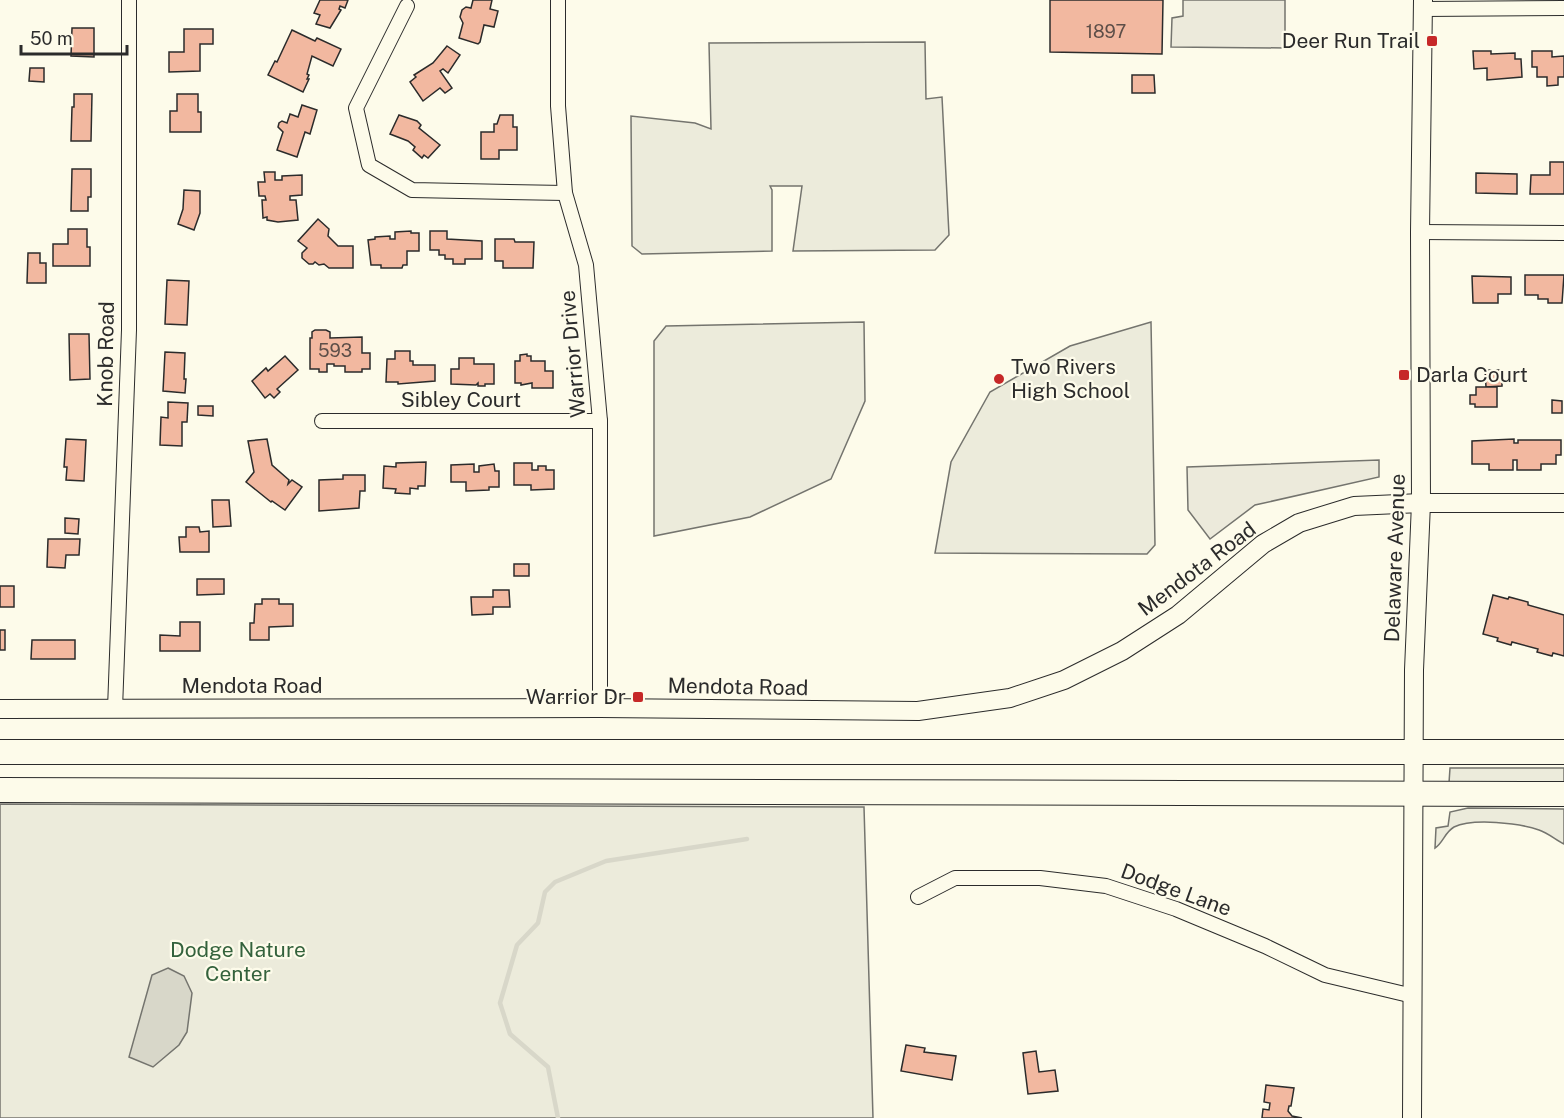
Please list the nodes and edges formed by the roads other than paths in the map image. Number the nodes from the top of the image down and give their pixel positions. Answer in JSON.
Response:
{"nodes":[{"id":1,"x":129,"y":0,"type":"edge"},
{"id":2,"x":558,"y":0,"type":"edge"},
{"id":3,"x":1423,"y":4,"type":"edge"},
{"id":4,"x":406,"y":6,"type":"dead end"},
{"id":5,"x":1564,"y":8,"type":"edge"},
{"id":6,"x":566,"y":193,"type":"junction"},
{"id":7,"x":1420,"y":232,"type":"junction"},
{"id":8,"x":1564,"y":233,"type":"edge"},
{"id":9,"x":322,"y":421,"type":"dead end"},
{"id":10,"x":600,"y":421,"type":"junction"},
{"id":11,"x":1421,"y":503,"type":"junction"},
{"id":12,"x":1564,"y":503,"type":"edge"},
{"id":13,"x":600,"y":708,"type":"junction"},
{"id":14,"x":0,"y":709,"type":"edge"},
{"id":15,"x":115,"y":709,"type":"junction"},
{"id":16,"x":0,"y":752,"type":"edge"},
{"id":17,"x":1414,"y":752,"type":"junction"},
{"id":18,"x":1564,"y":752,"type":"edge"},
{"id":19,"x":0,"y":790,"type":"edge"},
{"id":20,"x":1413,"y":793,"type":"junction"},
{"id":21,"x":1564,"y":794,"type":"edge"},
{"id":22,"x":918,"y":897,"type":"dead end"},
{"id":23,"x":1413,"y":996,"type":"junction"},
{"id":24,"x":1412,"y":1118,"type":"edge"}],
"edges":[{"from":1,"to":15,"type":"street","name":"Knob Road"},
{"from":2,"to":6,"type":"street","name":"Warrior Drive"},
{"from":3,"to":5,"type":"street"},
{"from":3,"to":7,"type":"street","name":"Delaware Avenue"},
{"from":4,"to":6,"type":"street"},
{"from":6,"to":10,"type":"street","name":"Warrior Drive"},
{"from":7,"to":8,"type":"street"},
{"from":7,"to":11,"type":"street","name":"Delaware Avenue"},
{"from":9,"to":10,"type":"street","name":"Sibley Court"},
{"from":10,"to":13,"type":"street","name":"Warrior Drive"},
{"from":11,"to":12,"type":"street","name":"Mendota Road"},
{"from":11,"to":13,"type":"street","name":"Mendota Road"},
{"from":11,"to":17,"type":"street","name":"Delaware Avenue"},
{"from":13,"to":15,"type":"street","name":"Mendota Road"},
{"from":14,"to":15,"type":"street","name":"Mendota Road"},
{"from":16,"to":17,"type":"highway"},
{"from":17,"to":18,"type":"highway"},
{"from":17,"to":20,"type":"street","name":"Delaware Avenue"},
{"from":19,"to":20,"type":"highway"},
{"from":20,"to":21,"type":"highway"},
{"from":20,"to":23,"type":"street","name":"Delaware Avenue"},
{"from":22,"to":23,"type":"street","name":"Dodge Lane"},
{"from":23,"to":24,"type":"street","name":"Delaware Avenue"}]}
